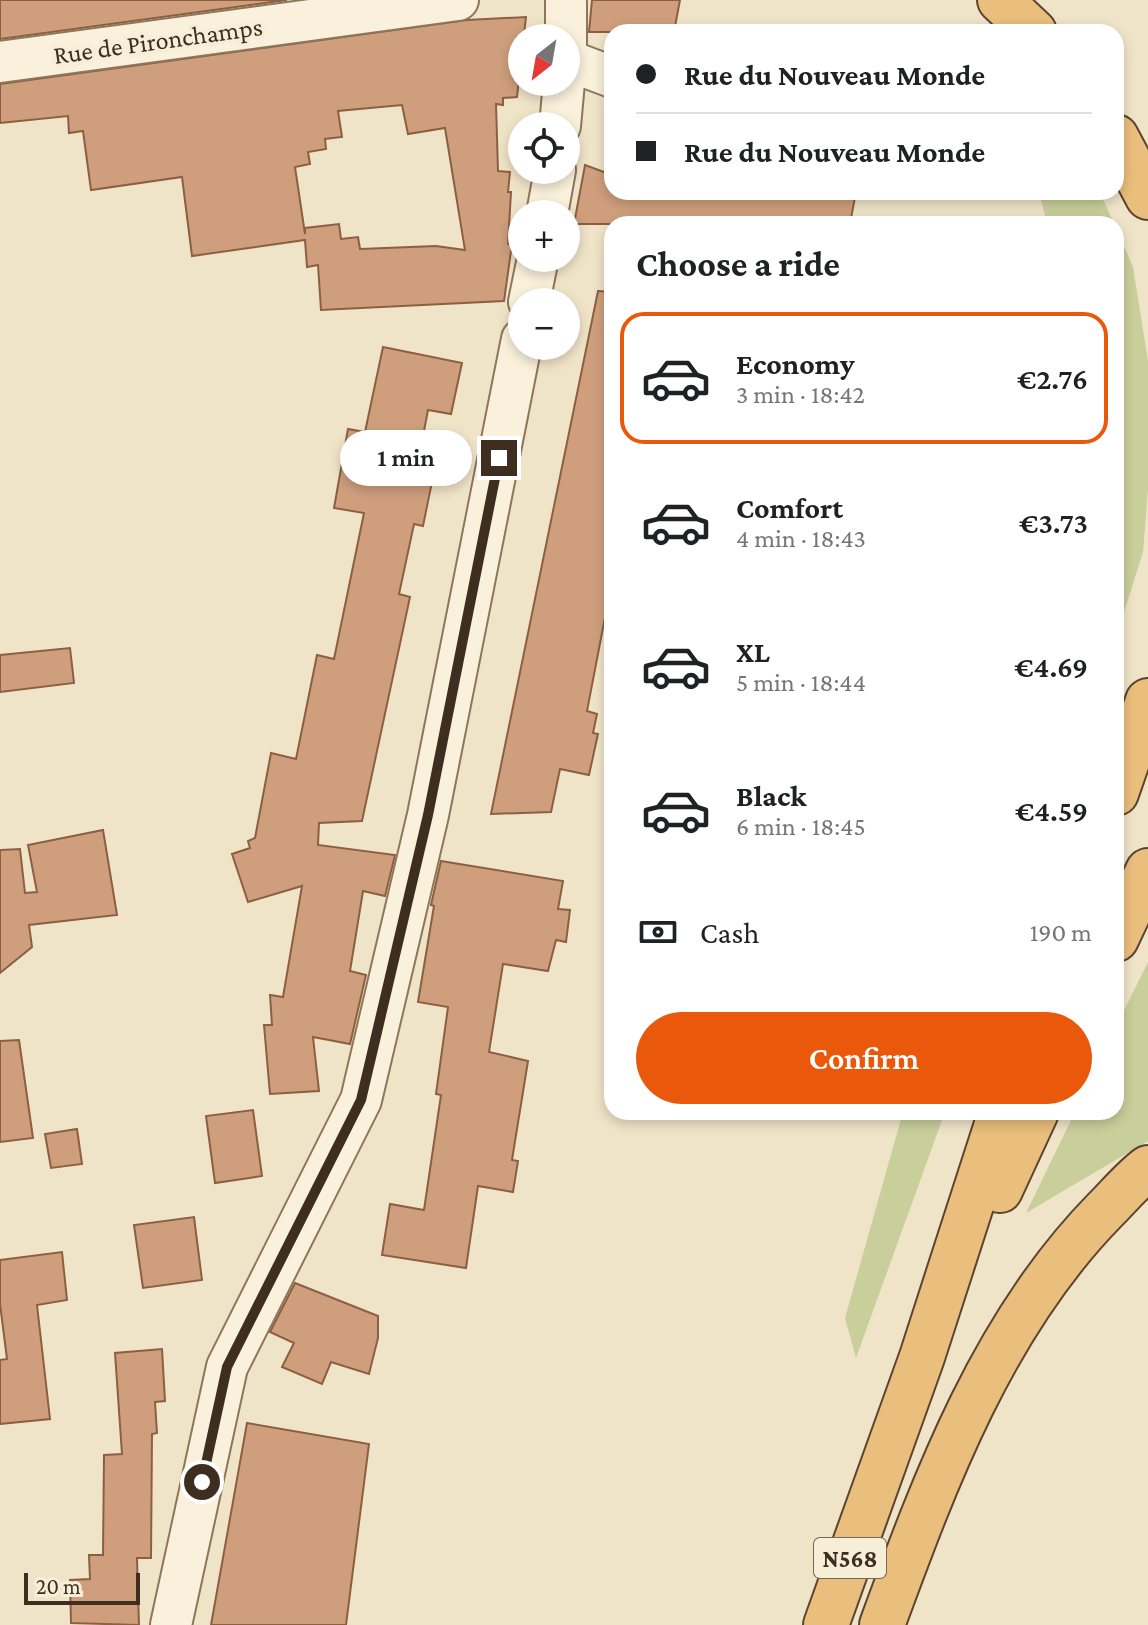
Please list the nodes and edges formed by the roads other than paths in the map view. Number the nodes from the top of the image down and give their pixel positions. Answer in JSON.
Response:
{"nodes":[{"id":1,"x":458,"y":0,"type":"edge"},
{"id":2,"x":566,"y":0,"type":"edge"},
{"id":3,"x":1000,"y":0,"type":"edge"},
{"id":4,"x":566,"y":24,"type":"edge"},
{"id":5,"x":1026,"y":24,"type":"edge"},
{"id":6,"x":0,"y":62,"type":"edge"},
{"id":7,"x":580,"y":67,"type":"edge"},
{"id":8,"x":604,"y":74,"type":"edge"},
{"id":9,"x":1124,"y":152,"type":"edge"},
{"id":10,"x":1148,"y":197,"type":"edge"},
{"id":11,"x":518,"y":360,"type":"edge"},
{"id":12,"x":1148,"y":701,"type":"edge"},
{"id":13,"x":1124,"y":770,"type":"edge"},
{"id":14,"x":1148,"y":871,"type":"edge"},
{"id":15,"x":1124,"y":922,"type":"edge"},
{"id":16,"x":998,"y":1120,"type":"edge"},
{"id":17,"x":1032,"y":1120,"type":"edge"},
{"id":18,"x":1148,"y":1168,"type":"edge"},
{"id":19,"x":922,"y":1357,"type":"junction"},
{"id":20,"x":171,"y":1625,"type":"edge"},
{"id":21,"x":826,"y":1625,"type":"edge"},
{"id":22,"x":882,"y":1625,"type":"edge"}],
"edges":[{"from":1,"to":6,"type":"street","name":"Rue de Pironchamps"},
{"from":2,"to":4,"type":"street"},
{"from":3,"to":5,"type":"highway"},
{"from":7,"to":8,"type":"street"},
{"from":9,"to":10,"type":"highway"},
{"from":11,"to":20,"type":"street"},
{"from":12,"to":13,"type":"highway"},
{"from":14,"to":15,"type":"highway"},
{"from":16,"to":19,"type":"highway"},
{"from":17,"to":19,"type":"highway"},
{"from":18,"to":22,"type":"highway","number":"N568"},
{"from":19,"to":21,"type":"highway","number":"N568"}]}
